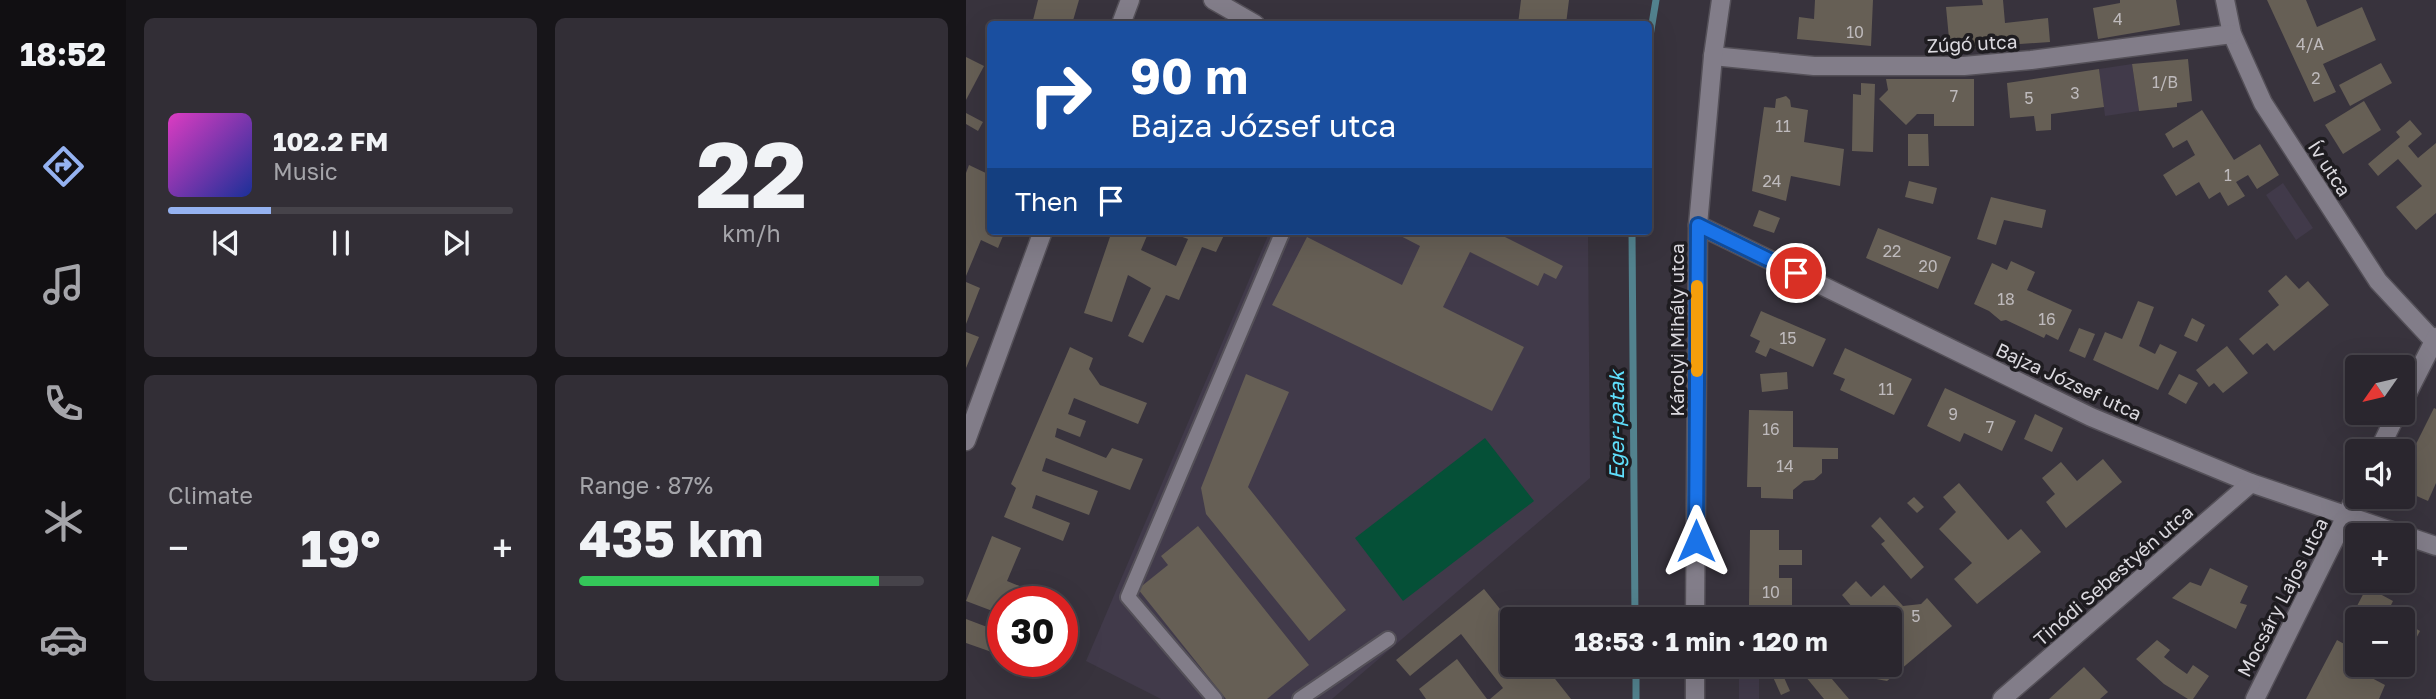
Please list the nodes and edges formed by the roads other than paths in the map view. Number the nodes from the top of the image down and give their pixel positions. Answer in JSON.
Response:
{"nodes":[{"id":1,"x":1130,"y":0,"type":"edge"},
{"id":2,"x":1213,"y":0,"type":"edge"},
{"id":3,"x":1721,"y":0,"type":"edge"},
{"id":4,"x":2224,"y":0,"type":"edge"},
{"id":5,"x":1122,"y":21,"type":"edge"},
{"id":6,"x":1250,"y":21,"type":"edge"},
{"id":7,"x":2232,"y":34,"type":"junction"},
{"id":8,"x":1713,"y":56,"type":"junction"},
{"id":9,"x":1698,"y":225,"type":"junction"},
{"id":10,"x":1042,"y":235,"type":"edge"},
{"id":11,"x":1281,"y":235,"type":"edge"},
{"id":12,"x":2434,"y":339,"type":"edge"},
{"id":13,"x":2415,"y":378,"type":"edge"},
{"id":14,"x":966,"y":441,"type":"edge"},
{"id":15,"x":2251,"y":484,"type":"junction"},
{"id":16,"x":2350,"y":509,"type":"edge"},
{"id":17,"x":2347,"y":515,"type":"junction"},
{"id":18,"x":2436,"y":547,"type":"edge"},
{"id":19,"x":1695,"y":607,"type":"edge"},
{"id":20,"x":1388,"y":639,"type":"dead end"},
{"id":21,"x":1695,"y":677,"type":"edge"},
{"id":22,"x":1215,"y":699,"type":"edge"},
{"id":23,"x":1300,"y":699,"type":"edge"},
{"id":24,"x":1695,"y":699,"type":"edge"},
{"id":25,"x":2002,"y":699,"type":"edge"},
{"id":26,"x":2255,"y":699,"type":"edge"}],
"edges":[{"from":1,"to":5,"type":"street"},
{"from":2,"to":6,"type":"street"},
{"from":3,"to":8,"type":"street","name":"Károlyi Mihály utca"},
{"from":4,"to":7,"type":"street","name":"Ív utca"},
{"from":7,"to":8,"type":"street","name":"Zúgó utca"},
{"from":7,"to":12,"type":"street","name":"Ív utca"},
{"from":8,"to":9,"type":"street","name":"Károlyi Mihály utca"},
{"from":9,"to":15,"type":"street","name":"Bajza József utca"},
{"from":9,"to":19,"type":"street","name":"Károlyi Mihály utca"},
{"from":10,"to":14,"type":"street"},
{"from":11,"to":22,"type":"lane"},
{"from":12,"to":13,"type":"street"},
{"from":15,"to":17,"type":"street","name":"Bajza József utca"},
{"from":15,"to":25,"type":"street","name":"Tinódi Sebestyén utca"},
{"from":16,"to":17,"type":"street"},
{"from":17,"to":18,"type":"street","name":"Bajza József utca"},
{"from":17,"to":26,"type":"street","name":"Mocsáry Lajos utca"},
{"from":20,"to":23,"type":"lane"},
{"from":21,"to":24,"type":"street"}]}
